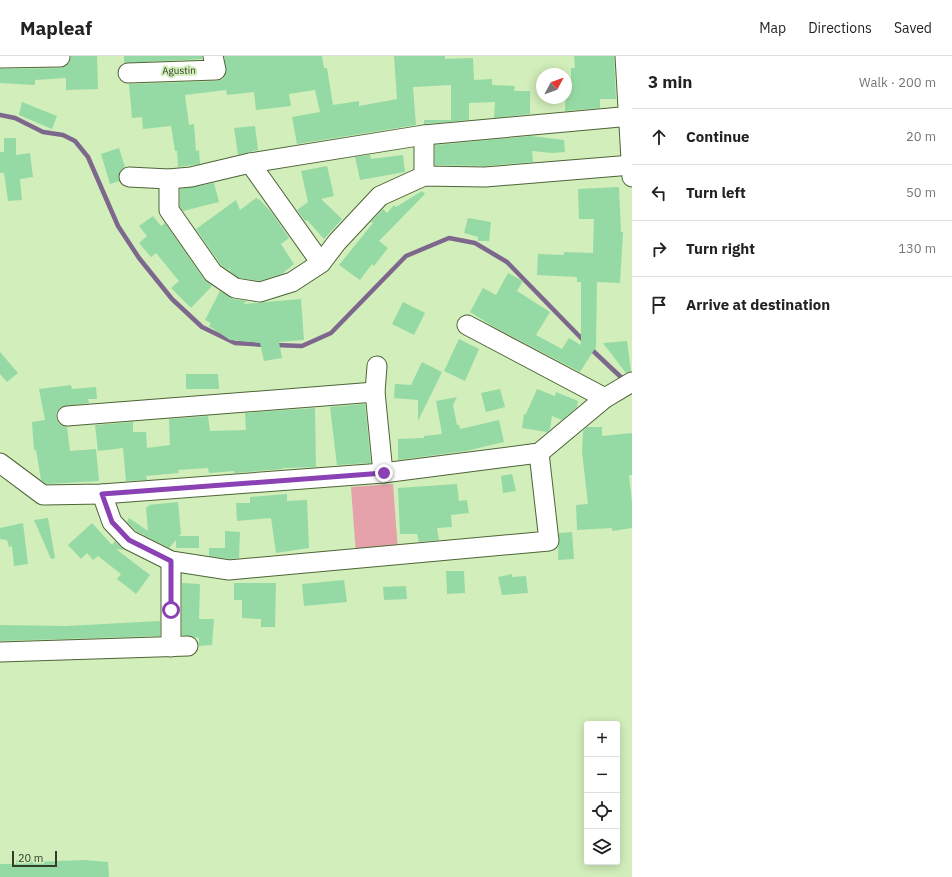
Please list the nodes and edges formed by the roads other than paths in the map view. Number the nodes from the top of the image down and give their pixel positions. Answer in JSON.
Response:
{"nodes":[{"id":1,"x":213,"y":56,"type":"edge"},
{"id":2,"x":625,"y":56,"type":"edge"},
{"id":3,"x":0,"y":58,"type":"edge"},
{"id":4,"x":60,"y":58,"type":"dead end"},
{"id":5,"x":128,"y":73,"type":"dead end"},
{"id":6,"x":631,"y":116,"type":"edge"},
{"id":7,"x":424,"y":135,"type":"junction"},
{"id":8,"x":250,"y":163,"type":"junction"},
{"id":9,"x":632,"y":165,"type":"edge"},
{"id":10,"x":424,"y":176,"type":"junction"},
{"id":11,"x":129,"y":177,"type":"dead end"},
{"id":12,"x":632,"y":178,"type":"edge"},
{"id":13,"x":169,"y":179,"type":"junction"},
{"id":14,"x":321,"y":263,"type":"junction"},
{"id":15,"x":467,"y":325,"type":"dead end"},
{"id":16,"x":377,"y":366,"type":"dead end"},
{"id":17,"x":632,"y":382,"type":"edge"},
{"id":18,"x":375,"y":392,"type":"junction"},
{"id":19,"x":604,"y":398,"type":"junction"},
{"id":20,"x":67,"y":416,"type":"dead end"},
{"id":21,"x":540,"y":453,"type":"junction"},
{"id":22,"x":0,"y":463,"type":"edge"},
{"id":23,"x":384,"y":473,"type":"junction"},
{"id":24,"x":102,"y":494,"type":"junction"},
{"id":25,"x":171,"y":561,"type":"junction"},
{"id":26,"x":0,"y":652,"type":"edge"}],
"edges":[{"from":1,"to":5,"type":"street","name":"Agustin"},
{"from":2,"to":6,"type":"street"},
{"from":3,"to":4,"type":"street"},
{"from":6,"to":7,"type":"street"},
{"from":6,"to":9,"type":"street"},
{"from":7,"to":8,"type":"street"},
{"from":7,"to":10,"type":"street"},
{"from":8,"to":13,"type":"street"},
{"from":8,"to":14,"type":"street"},
{"from":9,"to":10,"type":"street"},
{"from":9,"to":12,"type":"street"},
{"from":10,"to":14,"type":"street"},
{"from":11,"to":13,"type":"street"},
{"from":13,"to":14,"type":"street"},
{"from":15,"to":19,"type":"street"},
{"from":16,"to":18,"type":"street"},
{"from":17,"to":19,"type":"street"},
{"from":18,"to":20,"type":"street"},
{"from":18,"to":23,"type":"street"},
{"from":19,"to":21,"type":"street"},
{"from":21,"to":23,"type":"street"},
{"from":21,"to":25,"type":"street"},
{"from":22,"to":24,"type":"street"},
{"from":23,"to":24,"type":"street"},
{"from":24,"to":25,"type":"street"},
{"from":25,"to":26,"type":"street"}]}
